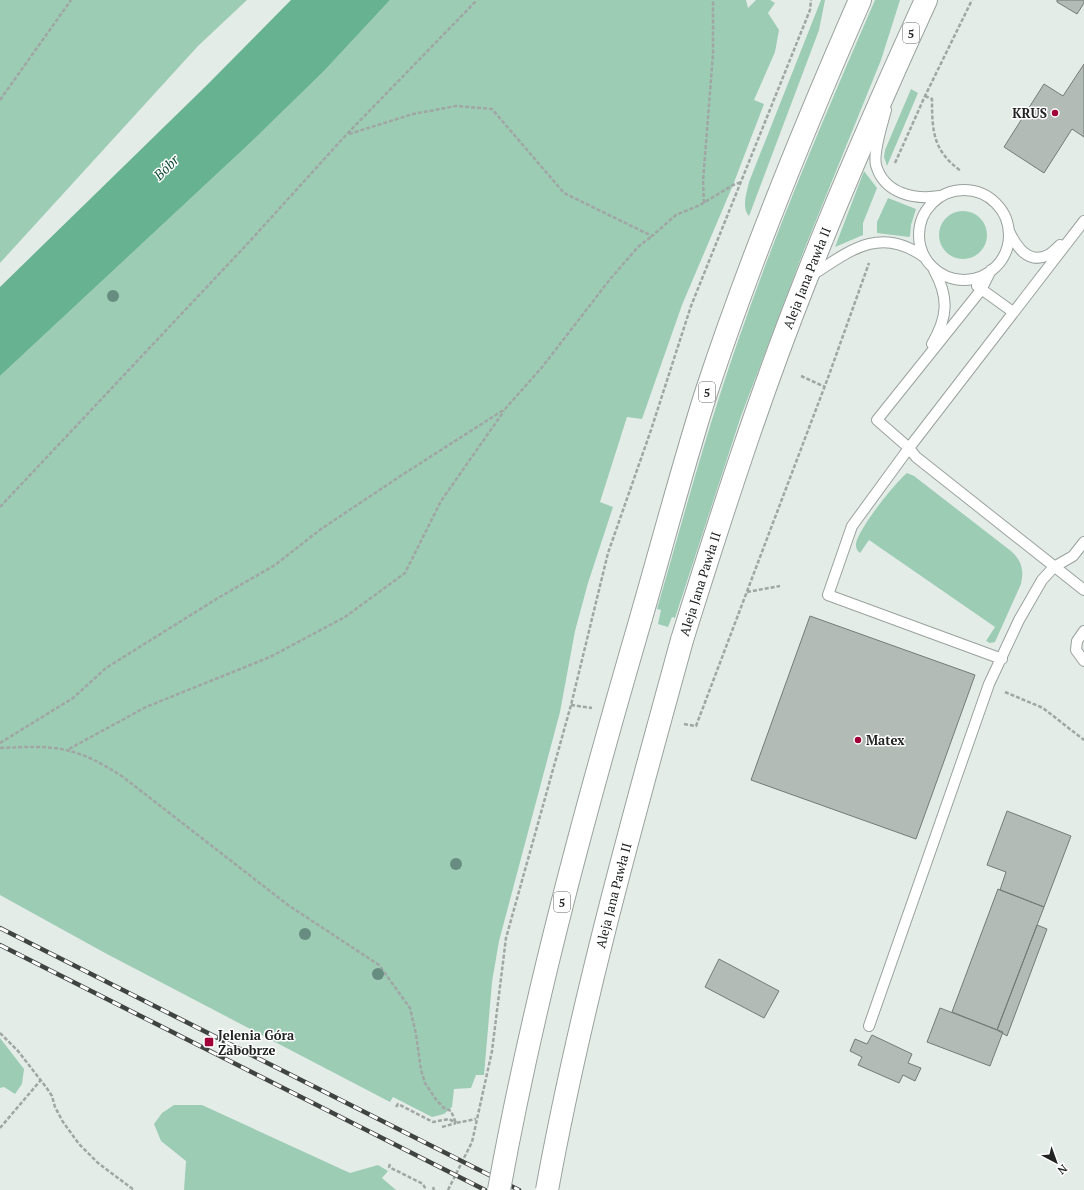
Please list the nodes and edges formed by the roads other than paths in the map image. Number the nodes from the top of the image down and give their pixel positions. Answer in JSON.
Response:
{"nodes":[{"id":1,"x":860,"y":0,"type":"edge"},
{"id":2,"x":926,"y":0,"type":"edge"},
{"id":3,"x":896,"y":67,"type":"junction"},
{"id":4,"x":942,"y":195,"type":"junction"},
{"id":5,"x":1084,"y":221,"type":"edge"},
{"id":6,"x":1009,"y":230,"type":"junction"},
{"id":7,"x":1073,"y":236,"type":"junction"},
{"id":8,"x":925,"y":258,"type":"junction"},
{"id":9,"x":932,"y":266,"type":"junction"},
{"id":10,"x":991,"y":270,"type":"junction"},
{"id":11,"x":971,"y":278,"type":"junction"},
{"id":12,"x":806,"y":279,"type":"junction"},
{"id":13,"x":981,"y":290,"type":"junction"},
{"id":14,"x":1014,"y":312,"type":"junction"},
{"id":15,"x":917,"y":369,"type":"junction"},
{"id":16,"x":908,"y":448,"type":"junction"},
{"id":17,"x":1084,"y":542,"type":"edge"},
{"id":18,"x":1054,"y":567,"type":"junction"},
{"id":19,"x":1084,"y":590,"type":"edge"},
{"id":20,"x":1084,"y":630,"type":"edge"},
{"id":21,"x":1002,"y":659,"type":"junction"},
{"id":22,"x":1084,"y":661,"type":"edge"},
{"id":23,"x":869,"y":1026,"type":"dead end"},
{"id":24,"x":499,"y":1190,"type":"edge"},
{"id":25,"x":547,"y":1190,"type":"edge"}],
"edges":[{"from":1,"to":24,"type":"main road","number":"5","bridge":true},
{"from":2,"to":3,"type":"main road","name":"Aleja Jana Pawła II","number":"5"},
{"from":3,"to":4,"type":"lane"},
{"from":3,"to":12,"type":"main road","name":"Aleja Jana Pawła II","number":"5"},
{"from":4,"to":6,"type":"lane"},
{"from":4,"to":8,"type":"lane"},
{"from":5,"to":7,"type":"lane"},
{"from":6,"to":7,"type":"lane"},
{"from":6,"to":10,"type":"lane"},
{"from":7,"to":14,"type":"lane"},
{"from":8,"to":9,"type":"lane"},
{"from":8,"to":12,"type":"lane"},
{"from":9,"to":11,"type":"lane"},
{"from":9,"to":15,"type":"lane"},
{"from":10,"to":11,"type":"lane"},
{"from":10,"to":13,"type":"lane"},
{"from":11,"to":13,"type":"lane"},
{"from":12,"to":25,"type":"main road","name":"Aleja Jana Pawła II","number":"5","bridge":true},
{"from":13,"to":14,"type":"lane"},
{"from":13,"to":15,"type":"lane"},
{"from":14,"to":16,"type":"lane"},
{"from":15,"to":16,"type":"lane"},
{"from":16,"to":18,"type":"lane"},
{"from":16,"to":21,"type":"lane"},
{"from":17,"to":18,"type":"lane"},
{"from":18,"to":19,"type":"lane"},
{"from":18,"to":21,"type":"lane"},
{"from":20,"to":22,"type":"lane"},
{"from":21,"to":23,"type":"lane"}]}
